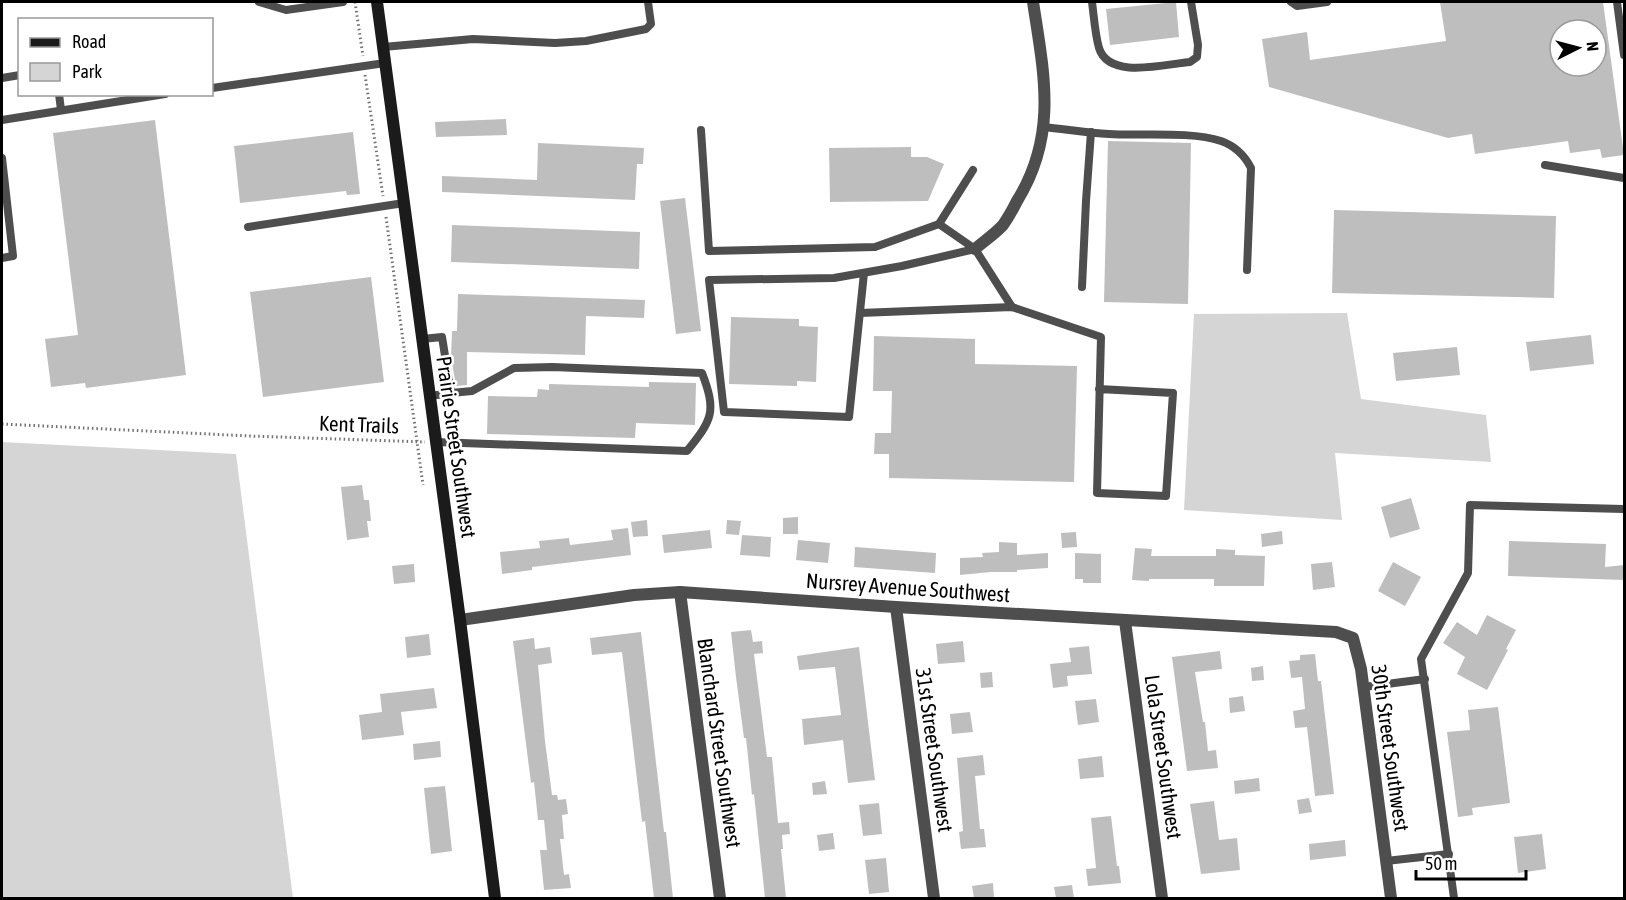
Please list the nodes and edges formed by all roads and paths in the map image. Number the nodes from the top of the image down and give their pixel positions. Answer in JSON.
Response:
{"nodes":[{"id":1,"x":259,"y":2,"type":"edge"},
{"id":2,"x":344,"y":2,"type":"edge"},
{"id":3,"x":355,"y":2,"type":"edge"},
{"id":4,"x":377,"y":2,"type":"edge"},
{"id":5,"x":648,"y":2,"type":"edge"},
{"id":6,"x":1033,"y":2,"type":"edge"},
{"id":7,"x":1092,"y":2,"type":"edge"},
{"id":8,"x":1191,"y":2,"type":"edge"},
{"id":9,"x":1290,"y":2,"type":"edge"},
{"id":10,"x":1327,"y":2,"type":"edge"},
{"id":11,"x":1617,"y":2,"type":"edge"},
{"id":12,"x":383,"y":47,"type":"junction"},
{"id":13,"x":1624,"y":55,"type":"edge"},
{"id":14,"x":385,"y":63,"type":"junction"},
{"id":15,"x":364,"y":66,"type":"junction"},
{"id":16,"x":18,"y":75,"type":"edge"},
{"id":17,"x":2,"y":78,"type":"edge"},
{"id":18,"x":213,"y":88,"type":"edge"},
{"id":19,"x":59,"y":96,"type":"edge"},
{"id":20,"x":152,"y":96,"type":"edge"},
{"id":21,"x":61,"y":110,"type":"junction"},
{"id":22,"x":2,"y":120,"type":"edge"},
{"id":23,"x":1044,"y":127,"type":"junction"},
{"id":24,"x":701,"y":130,"type":"dead end"},
{"id":25,"x":1091,"y":132,"type":"junction"},
{"id":26,"x":2,"y":158,"type":"edge"},
{"id":27,"x":1545,"y":165,"type":"dead end"},
{"id":28,"x":973,"y":170,"type":"dead end"},
{"id":29,"x":1624,"y":178,"type":"edge"},
{"id":30,"x":404,"y":203,"type":"junction"},
{"id":31,"x":385,"y":206,"type":"junction"},
{"id":32,"x":939,"y":224,"type":"junction"},
{"id":33,"x":248,"y":227,"type":"dead end"},
{"id":34,"x":975,"y":249,"type":"junction"},
{"id":35,"x":2,"y":258,"type":"edge"},
{"id":36,"x":1247,"y":270,"type":"dead end"},
{"id":37,"x":864,"y":273,"type":"junction"},
{"id":38,"x":1082,"y":287,"type":"dead end"},
{"id":39,"x":1012,"y":308,"type":"junction"},
{"id":40,"x":860,"y":313,"type":"junction"},
{"id":41,"x":422,"y":339,"type":"junction"},
{"id":42,"x":1100,"y":389,"type":"junction"},
{"id":43,"x":451,"y":393,"type":"junction"},
{"id":44,"x":429,"y":396,"type":"junction"},
{"id":45,"x":711,"y":412,"type":"junction"},
{"id":46,"x":724,"y":412,"type":"junction"},
{"id":47,"x":2,"y":424,"type":"edge"},
{"id":48,"x":416,"y":442,"type":"junction"},
{"id":49,"x":435,"y":442,"type":"junction"},
{"id":50,"x":423,"y":485,"type":"dead end"},
{"id":51,"x":1624,"y":509,"type":"edge"},
{"id":52,"x":680,"y":592,"type":"junction"},
{"id":53,"x":896,"y":608,"type":"junction"},
{"id":54,"x":460,"y":620,"type":"junction"},
{"id":55,"x":1125,"y":621,"type":"junction"},
{"id":56,"x":1353,"y":638,"type":"joint"},
{"id":57,"x":1425,"y":679,"type":"junction"},
{"id":58,"x":1364,"y":687,"type":"junction"},
{"id":59,"x":1449,"y":854,"type":"junction"},
{"id":60,"x":1386,"y":861,"type":"junction"},
{"id":61,"x":495,"y":898,"type":"edge"},
{"id":62,"x":720,"y":898,"type":"edge"},
{"id":63,"x":934,"y":898,"type":"edge"},
{"id":64,"x":1162,"y":898,"type":"edge"},
{"id":65,"x":1391,"y":898,"type":"edge"},
{"id":66,"x":1454,"y":898,"type":"edge"}],
"edges":[{"from":1,"to":2,"type":"lane"},
{"from":3,"to":15,"type":"path","name":"Kent Trails"},
{"from":4,"to":12,"type":"street","name":"Prairie Street Southwest"},
{"from":5,"to":12,"type":"lane"},
{"from":6,"to":23,"type":"street"},
{"from":7,"to":8,"type":"lane"},
{"from":9,"to":10,"type":"lane"},
{"from":11,"to":13,"type":"lane"},
{"from":12,"to":14,"type":"street","name":"Prairie Street Southwest"},
{"from":14,"to":15,"type":"lane"},
{"from":14,"to":30,"type":"street","name":"Prairie Street Southwest"},
{"from":15,"to":18,"type":"lane"},
{"from":15,"to":31,"type":"path","name":"Kent Trails"},
{"from":16,"to":17,"type":"lane"},
{"from":19,"to":21,"type":"lane"},
{"from":20,"to":21,"type":"lane"},
{"from":21,"to":22,"type":"lane"},
{"from":23,"to":25,"type":"lane"},
{"from":23,"to":34,"type":"street"},
{"from":24,"to":32,"type":"lane"},
{"from":25,"to":36,"type":"lane"},
{"from":25,"to":38,"type":"lane"},
{"from":26,"to":35,"type":"lane"},
{"from":27,"to":29,"type":"lane"},
{"from":28,"to":32,"type":"lane"},
{"from":30,"to":31,"type":"lane"},
{"from":30,"to":41,"type":"street","name":"Prairie Street Southwest"},
{"from":31,"to":33,"type":"lane"},
{"from":31,"to":48,"type":"path","name":"Kent Trails"},
{"from":32,"to":34,"type":"lane"},
{"from":34,"to":37,"type":"lane"},
{"from":34,"to":39,"type":"lane"},
{"from":37,"to":40,"type":"lane"},
{"from":37,"to":46,"type":"lane"},
{"from":39,"to":40,"type":"lane"},
{"from":39,"to":42,"type":"lane"},
{"from":40,"to":46,"type":"lane"},
{"from":41,"to":43,"type":"lane"},
{"from":41,"to":44,"type":"street","name":"Prairie Street Southwest"},
{"from":42,"to":42,"type":"lane"},
{"from":43,"to":44,"type":"lane"},
{"from":43,"to":45,"type":"lane"},
{"from":44,"to":49,"type":"street","name":"Prairie Street Southwest"},
{"from":45,"to":46,"type":"lane"},
{"from":45,"to":49,"type":"lane"},
{"from":47,"to":48,"type":"path","name":"Kent Trails"},
{"from":48,"to":50,"type":"path"},
{"from":49,"to":54,"type":"street","name":"Prairie Street Southwest"},
{"from":51,"to":57,"type":"lane"},
{"from":52,"to":53,"type":"street","name":"Nursrey Avenue Southwest"},
{"from":52,"to":54,"type":"street","name":"Nursrey Avenue Southwest"},
{"from":52,"to":62,"type":"street","name":"Blanchard Street Southwest"},
{"from":53,"to":55,"type":"street","name":"Nursrey Avenue Southwest"},
{"from":53,"to":63,"type":"street","name":"31st Street Southwest"},
{"from":54,"to":61,"type":"street","name":"Prairie Street Southwest"},
{"from":55,"to":56,"type":"street","name":"Nursrey Avenue Southwest"},
{"from":55,"to":64,"type":"street","name":"Lola Street Southwest"},
{"from":56,"to":58,"type":"street","name":"30th Street Southwest"},
{"from":57,"to":58,"type":"lane"},
{"from":57,"to":59,"type":"lane"},
{"from":58,"to":60,"type":"street","name":"30th Street Southwest"},
{"from":59,"to":60,"type":"lane"},
{"from":59,"to":66,"type":"lane"},
{"from":60,"to":65,"type":"street","name":"30th Street Southwest"}]}
